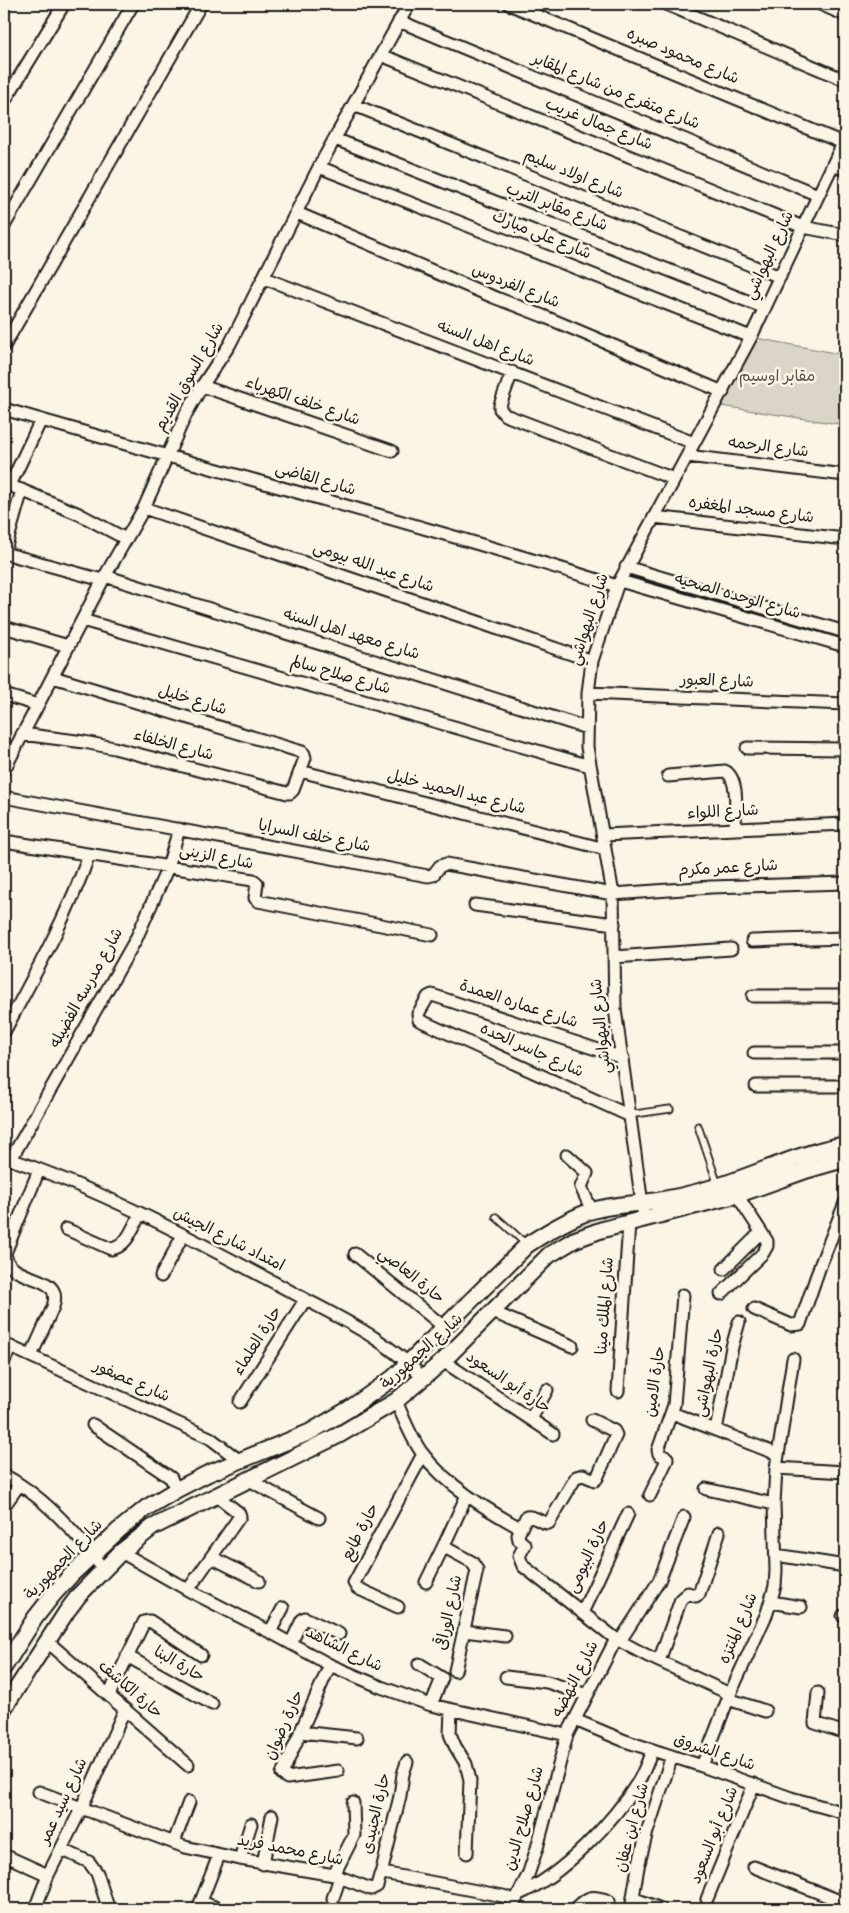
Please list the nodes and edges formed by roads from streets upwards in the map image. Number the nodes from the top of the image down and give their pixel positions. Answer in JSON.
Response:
{"nodes":[{"id":1,"x":64,"y":4,"type":"edge"},
{"id":2,"x":133,"y":4,"type":"edge"},
{"id":3,"x":201,"y":4,"type":"edge"},
{"id":4,"x":408,"y":4,"type":"edge"},
{"id":5,"x":509,"y":4,"type":"edge"},
{"id":6,"x":666,"y":4,"type":"edge"},
{"id":7,"x":820,"y":4,"type":"edge"},
{"id":8,"x":845,"y":15,"type":"edge"},
{"id":9,"x":399,"y":21,"type":"junction"},
{"id":10,"x":381,"y":55,"type":"junction"},
{"id":11,"x":845,"y":80,"type":"edge"},
{"id":12,"x":4,"y":102,"type":"edge"},
{"id":13,"x":354,"y":105,"type":"junction"},
{"id":14,"x":335,"y":140,"type":"junction"},
{"id":15,"x":844,"y":141,"type":"edge"},
{"id":16,"x":832,"y":166,"type":"junction"},
{"id":17,"x":320,"y":167,"type":"junction"},
{"id":18,"x":845,"y":169,"type":"edge"},
{"id":19,"x":818,"y":194,"type":"junction"},
{"id":20,"x":296,"y":213,"type":"junction"},
{"id":21,"x":4,"y":226,"type":"edge"},
{"id":22,"x":803,"y":227,"type":"junction"},
{"id":23,"x":845,"y":235,"type":"edge"},
{"id":24,"x":780,"y":277,"type":"junction"},
{"id":25,"x":264,"y":278,"type":"junction"},
{"id":26,"x":765,"y":308,"type":"junction"},
{"id":27,"x":751,"y":337,"type":"junction"},
{"id":28,"x":4,"y":346,"type":"edge"},
{"id":29,"x":512,"y":372,"type":"junction"},
{"id":30,"x":202,"y":386,"type":"junction"},
{"id":31,"x":722,"y":392,"type":"junction"},
{"id":32,"x":4,"y":409,"type":"edge"},
{"id":33,"x":41,"y":420,"type":"junction"},
{"id":34,"x":694,"y":443,"type":"junction"},
{"id":35,"x":392,"y":451,"type":"dead end"},
{"id":36,"x":687,"y":456,"type":"junction"},
{"id":37,"x":166,"y":457,"type":"junction"},
{"id":38,"x":845,"y":475,"type":"edge"},
{"id":39,"x":674,"y":479,"type":"junction"},
{"id":40,"x":7,"y":484,"type":"edge"},
{"id":41,"x":22,"y":490,"type":"junction"},
{"id":42,"x":144,"y":508,"type":"junction"},
{"id":43,"x":654,"y":517,"type":"junction"},
{"id":44,"x":126,"y":539,"type":"junction"},
{"id":45,"x":845,"y":539,"type":"edge"},
{"id":46,"x":4,"y":553,"type":"edge"},
{"id":47,"x":626,"y":567,"type":"junction"},
{"id":48,"x":104,"y":578,"type":"junction"},
{"id":49,"x":618,"y":583,"type":"junction"},
{"id":50,"x":82,"y":620,"type":"junction"},
{"id":51,"x":4,"y":627,"type":"edge"},
{"id":52,"x":845,"y":632,"type":"edge"},
{"id":53,"x":68,"y":646,"type":"junction"},
{"id":54,"x":845,"y":646,"type":"edge"},
{"id":55,"x":592,"y":661,"type":"junction"},
{"id":56,"x":52,"y":677,"type":"junction"},
{"id":57,"x":588,"y":693,"type":"junction"},
{"id":58,"x":4,"y":695,"type":"edge"},
{"id":59,"x":845,"y":704,"type":"edge"},
{"id":60,"x":38,"y":705,"type":"junction"},
{"id":61,"x":587,"y":728,"type":"junction"},
{"id":62,"x":22,"y":734,"type":"junction"},
{"id":63,"x":747,"y":748,"type":"dead end"},
{"id":64,"x":845,"y":748,"type":"edge"},
{"id":65,"x":590,"y":766,"type":"junction"},
{"id":66,"x":4,"y":770,"type":"edge"},
{"id":67,"x":300,"y":771,"type":"junction"},
{"id":68,"x":668,"y":776,"type":"dead end"},
{"id":69,"x":4,"y":797,"type":"edge"},
{"id":70,"x":845,"y":824,"type":"edge"},
{"id":71,"x":179,"y":829,"type":"junction"},
{"id":72,"x":735,"y":829,"type":"junction"},
{"id":73,"x":603,"y":836,"type":"junction"},
{"id":74,"x":4,"y":841,"type":"edge"},
{"id":75,"x":604,"y":848,"type":"junction"},
{"id":76,"x":90,"y":855,"type":"junction"},
{"id":77,"x":168,"y":867,"type":"junction"},
{"id":78,"x":845,"y":883,"type":"edge"},
{"id":79,"x":613,"y":894,"type":"junction"},
{"id":80,"x":475,"y":904,"type":"dead end"},
{"id":81,"x":614,"y":924,"type":"junction"},
{"id":82,"x":432,"y":935,"type":"dead end"},
{"id":83,"x":845,"y":938,"type":"edge"},
{"id":84,"x":752,"y":941,"type":"dead end"},
{"id":85,"x":731,"y":948,"type":"dead end"},
{"id":86,"x":614,"y":957,"type":"junction"},
{"id":87,"x":753,"y":996,"type":"dead end"},
{"id":88,"x":845,"y":996,"type":"edge"},
{"id":89,"x":419,"y":1020,"type":"joint"},
{"id":90,"x":4,"y":1032,"type":"edge"},
{"id":91,"x":754,"y":1053,"type":"dead end"},
{"id":92,"x":845,"y":1053,"type":"edge"},
{"id":93,"x":622,"y":1058,"type":"junction"},
{"id":94,"x":756,"y":1086,"type":"dead end"},
{"id":95,"x":845,"y":1086,"type":"edge"},
{"id":96,"x":628,"y":1115,"type":"junction"},
{"id":97,"x":845,"y":1145,"type":"edge"},
{"id":98,"x":567,"y":1155,"type":"dead end"},
{"id":99,"x":7,"y":1158,"type":"edge"},
{"id":100,"x":845,"y":1159,"type":"edge"},
{"id":101,"x":39,"y":1170,"type":"junction"},
{"id":102,"x":736,"y":1195,"type":"junction"},
{"id":103,"x":641,"y":1203,"type":"junction"},
{"id":104,"x":845,"y":1203,"type":"edge"},
{"id":105,"x":592,"y":1211,"type":"junction"},
{"id":106,"x":140,"y":1214,"type":"junction"},
{"id":107,"x":644,"y":1220,"type":"junction"},
{"id":108,"x":629,"y":1223,"type":"junction"},
{"id":109,"x":66,"y":1229,"type":"dead end"},
{"id":110,"x":761,"y":1232,"type":"junction"},
{"id":111,"x":183,"y":1235,"type":"junction"},
{"id":112,"x":355,"y":1254,"type":"dead end"},
{"id":113,"x":724,"y":1269,"type":"dead end"},
{"id":114,"x":161,"y":1276,"type":"dead end"},
{"id":115,"x":683,"y":1294,"type":"dead end"},
{"id":116,"x":721,"y":1294,"type":"dead end"},
{"id":117,"x":306,"y":1300,"type":"junction"},
{"id":118,"x":754,"y":1309,"type":"dead end"},
{"id":119,"x":493,"y":1312,"type":"junction"},
{"id":120,"x":739,"y":1322,"type":"dead end"},
{"id":121,"x":444,"y":1327,"type":"junction"},
{"id":122,"x":7,"y":1346,"type":"edge"},
{"id":123,"x":572,"y":1346,"type":"dead end"},
{"id":124,"x":31,"y":1356,"type":"junction"},
{"id":125,"x":792,"y":1359,"type":"dead end"},
{"id":126,"x":4,"y":1361,"type":"edge"},
{"id":127,"x":443,"y":1361,"type":"junction"},
{"id":128,"x":408,"y":1362,"type":"junction"},
{"id":129,"x":424,"y":1379,"type":"junction"},
{"id":130,"x":547,"y":1390,"type":"dead end"},
{"id":131,"x":618,"y":1391,"type":"dead end"},
{"id":132,"x":396,"y":1401,"type":"junction"},
{"id":133,"x":240,"y":1402,"type":"dead end"},
{"id":134,"x":672,"y":1414,"type":"junction"},
{"id":135,"x":531,"y":1419,"type":"junction"},
{"id":136,"x":592,"y":1420,"type":"dead end"},
{"id":137,"x":93,"y":1425,"type":"dead end"},
{"id":138,"x":716,"y":1430,"type":"junction"},
{"id":139,"x":553,"y":1434,"type":"dead end"},
{"id":140,"x":423,"y":1454,"type":"junction"},
{"id":141,"x":777,"y":1454,"type":"junction"},
{"id":142,"x":240,"y":1461,"type":"junction"},
{"id":143,"x":776,"y":1468,"type":"junction"},
{"id":144,"x":845,"y":1472,"type":"edge"},
{"id":145,"x":4,"y":1475,"type":"edge"},
{"id":146,"x":248,"y":1480,"type":"junction"},
{"id":147,"x":18,"y":1485,"type":"junction"},
{"id":148,"x":706,"y":1489,"type":"dead end"},
{"id":149,"x":176,"y":1490,"type":"junction"},
{"id":150,"x":467,"y":1495,"type":"junction"},
{"id":151,"x":650,"y":1495,"type":"dead end"},
{"id":152,"x":217,"y":1496,"type":"junction"},
{"id":153,"x":774,"y":1504,"type":"junction"},
{"id":154,"x":4,"y":1506,"type":"edge"},
{"id":155,"x":628,"y":1514,"type":"dead end"},
{"id":156,"x":684,"y":1517,"type":"dead end"},
{"id":157,"x":319,"y":1518,"type":"dead end"},
{"id":158,"x":520,"y":1528,"type":"junction"},
{"id":159,"x":719,"y":1533,"type":"dead end"},
{"id":160,"x":445,"y":1543,"type":"junction"},
{"id":161,"x":121,"y":1552,"type":"junction"},
{"id":162,"x":776,"y":1554,"type":"junction"},
{"id":163,"x":93,"y":1555,"type":"junction"},
{"id":164,"x":211,"y":1557,"type":"junction"},
{"id":165,"x":845,"y":1566,"type":"edge"},
{"id":166,"x":103,"y":1569,"type":"junction"},
{"id":167,"x":260,"y":1581,"type":"dead end"},
{"id":168,"x":426,"y":1582,"type":"dead end"},
{"id":169,"x":188,"y":1590,"type":"junction"},
{"id":170,"x":771,"y":1602,"type":"junction"},
{"id":171,"x":398,"y":1607,"type":"dead end"},
{"id":172,"x":802,"y":1607,"type":"dead end"},
{"id":173,"x":283,"y":1608,"type":"dead end"},
{"id":174,"x":582,"y":1612,"type":"junction"},
{"id":175,"x":464,"y":1631,"type":"junction"},
{"id":176,"x":270,"y":1632,"type":"junction"},
{"id":177,"x":339,"y":1634,"type":"dead end"},
{"id":178,"x":505,"y":1636,"type":"dead end"},
{"id":179,"x":618,"y":1640,"type":"junction"},
{"id":180,"x":48,"y":1642,"type":"junction"},
{"id":181,"x":291,"y":1643,"type":"junction"},
{"id":182,"x":202,"y":1655,"type":"dead end"},
{"id":183,"x":127,"y":1656,"type":"junction"},
{"id":184,"x":659,"y":1661,"type":"junction"},
{"id":185,"x":419,"y":1664,"type":"dead end"},
{"id":186,"x":330,"y":1665,"type":"junction"},
{"id":187,"x":4,"y":1667,"type":"edge"},
{"id":188,"x":455,"y":1671,"type":"dead end"},
{"id":189,"x":506,"y":1677,"type":"dead end"},
{"id":190,"x":818,"y":1693,"type":"dead end"},
{"id":191,"x":109,"y":1695,"type":"junction"},
{"id":192,"x":587,"y":1695,"type":"junction"},
{"id":193,"x":729,"y":1697,"type":"junction"},
{"id":194,"x":212,"y":1704,"type":"dead end"},
{"id":195,"x":431,"y":1705,"type":"junction"},
{"id":196,"x":4,"y":1708,"type":"edge"},
{"id":197,"x":125,"y":1709,"type":"junction"},
{"id":198,"x":451,"y":1710,"type":"junction"},
{"id":199,"x":765,"y":1711,"type":"dead end"},
{"id":200,"x":575,"y":1720,"type":"junction"},
{"id":201,"x":300,"y":1732,"type":"junction"},
{"id":202,"x":845,"y":1733,"type":"edge"},
{"id":203,"x":567,"y":1735,"type":"junction"},
{"id":204,"x":358,"y":1738,"type":"dead end"},
{"id":205,"x":652,"y":1750,"type":"junction"},
{"id":206,"x":672,"y":1756,"type":"junction"},
{"id":207,"x":407,"y":1762,"type":"dead end"},
{"id":208,"x":188,"y":1765,"type":"dead end"},
{"id":209,"x":702,"y":1766,"type":"junction"},
{"id":210,"x":338,"y":1770,"type":"dead end"},
{"id":211,"x":754,"y":1784,"type":"junction"},
{"id":212,"x":39,"y":1792,"type":"dead end"},
{"id":213,"x":189,"y":1802,"type":"dead end"},
{"id":214,"x":353,"y":1803,"type":"dead end"},
{"id":215,"x":81,"y":1809,"type":"junction"},
{"id":216,"x":845,"y":1812,"type":"edge"},
{"id":217,"x":272,"y":1816,"type":"dead end"},
{"id":218,"x":250,"y":1824,"type":"dead end"},
{"id":219,"x":174,"y":1842,"type":"junction"},
{"id":220,"x":61,"y":1849,"type":"junction"},
{"id":221,"x":467,"y":1852,"type":"dead end"},
{"id":222,"x":4,"y":1855,"type":"edge"},
{"id":223,"x":219,"y":1855,"type":"junction"},
{"id":224,"x":240,"y":1859,"type":"junction"},
{"id":225,"x":263,"y":1864,"type":"junction"},
{"id":226,"x":754,"y":1867,"type":"dead end"},
{"id":227,"x":381,"y":1874,"type":"junction"},
{"id":228,"x":48,"y":1875,"type":"junction"},
{"id":229,"x":337,"y":1876,"type":"junction"},
{"id":230,"x":333,"y":1898,"type":"dead end"},
{"id":231,"x":707,"y":1899,"type":"dead end"},
{"id":232,"x":515,"y":1902,"type":"edge"},
{"id":233,"x":609,"y":1902,"type":"dead end"},
{"id":234,"x":845,"y":1903,"type":"edge"},
{"id":235,"x":632,"y":1904,"type":"edge"},
{"id":236,"x":200,"y":1906,"type":"edge"},
{"id":237,"x":108,"y":1907,"type":"dead end"},
{"id":238,"x":35,"y":1909,"type":"edge"},
{"id":239,"x":219,"y":1909,"type":"edge"},
{"id":240,"x":575,"y":1909,"type":"edge"},
{"id":241,"x":661,"y":1909,"type":"edge"}],
"edges":[{"from":1,"to":12,"type":"street"},
{"from":2,"to":21,"type":"street"},
{"from":3,"to":28,"type":"street"},
{"from":4,"to":9,"type":"street","name":"شارع السوق القديم"},
{"from":5,"to":15,"type":"street","name":"شارع محمود صبره"},
{"from":6,"to":11,"type":"street"},
{"from":7,"to":8,"type":"street"},
{"from":9,"to":10,"type":"street","name":"شارع السوق القديم"},
{"from":9,"to":19,"type":"street","name":"شارع متفرع من شارع المقابر"},
{"from":10,"to":13,"type":"street","name":"شارع السوق القديم"},
{"from":10,"to":22,"type":"street","name":"شارع جمال غريب"},
{"from":13,"to":14,"type":"street","name":"شارع السوق القديم"},
{"from":13,"to":24,"type":"street","name":"شارع اولاد سليم"},
{"from":14,"to":17,"type":"street","name":"شارع السوق القديم"},
{"from":14,"to":26,"type":"street","name":"شارع مقابر الترب"},
{"from":15,"to":16,"type":"street","name":"شارع البهواشي"},
{"from":16,"to":18,"type":"street"},
{"from":16,"to":19,"type":"street","name":"شارع البهواشي"},
{"from":17,"to":20,"type":"street","name":"شارع السوق القديم"},
{"from":17,"to":27,"type":"street","name":"شارع على مبارك"},
{"from":19,"to":22,"type":"street","name":"شارع البهواشي"},
{"from":20,"to":25,"type":"street","name":"شارع السوق القديم"},
{"from":20,"to":31,"type":"street","name":"شارع الفردوس"},
{"from":22,"to":23,"type":"street","name":"شارع جمال غريب"},
{"from":22,"to":24,"type":"street","name":"شارع البهواشي"},
{"from":24,"to":26,"type":"street","name":"شارع البهواشي"},
{"from":25,"to":29,"type":"street","name":"شارع اهل السنه"},
{"from":25,"to":30,"type":"street","name":"شارع السوق القديم"},
{"from":26,"to":27,"type":"street","name":"شارع البهواشي"},
{"from":27,"to":31,"type":"street","name":"شارع البهواشي"},
{"from":29,"to":34,"type":"street","name":"شارع اهل السنه"},
{"from":29,"to":39,"type":"street"},
{"from":30,"to":35,"type":"street","name":"شارع خلف الكهرباء"},
{"from":30,"to":37,"type":"street","name":"شارع السوق القديم"},
{"from":31,"to":34,"type":"street","name":"شارع البهواشي"},
{"from":32,"to":33,"type":"street","name":"شارع القاضى"},
{"from":33,"to":37,"type":"street","name":"شارع القاضى"},
{"from":33,"to":40,"type":"street"},
{"from":34,"to":36,"type":"street","name":"شارع البهواشي"},
{"from":36,"to":38,"type":"street","name":"شارع الرحمه"},
{"from":36,"to":39,"type":"street","name":"شارع البهواشي"},
{"from":37,"to":42,"type":"street","name":"شارع السوق القديم"},
{"from":37,"to":49,"type":"street","name":"شارع القاضى"},
{"from":39,"to":43,"type":"street","name":"شارع البهواشي"},
{"from":40,"to":41,"type":"street"},
{"from":41,"to":44,"type":"street"},
{"from":41,"to":46,"type":"street"},
{"from":42,"to":44,"type":"street","name":"شارع السوق القديم"},
{"from":42,"to":55,"type":"street","name":"شارع عبد الله بيومى"},
{"from":43,"to":45,"type":"street","name":"شارع مسجد المغفره"},
{"from":43,"to":47,"type":"street","name":"شارع البهواشي"},
{"from":44,"to":48,"type":"street","name":"شارع السوق القديم"},
{"from":46,"to":48,"type":"street","name":"شارع معهد اهل السنه"},
{"from":47,"to":49,"type":"street","name":"شارع البهواشي"},
{"from":47,"to":52,"type":"street","name":"شارع الوحده الصحيه"},
{"from":48,"to":50,"type":"street","name":"شارع السوق القديم"},
{"from":48,"to":61,"type":"street","name":"شارع معهد اهل السنه"},
{"from":49,"to":54,"type":"street","name":"شارع الوحده الصحيه"},
{"from":49,"to":55,"type":"street","name":"شارع البهواشي"},
{"from":50,"to":53,"type":"street","name":"شارع السوق القديم"},
{"from":50,"to":65,"type":"street","name":"شارع صلاح سالم"},
{"from":51,"to":53,"type":"street"},
{"from":53,"to":56,"type":"street","name":"شارع السوق القديم"},
{"from":55,"to":57,"type":"street","name":"شارع البهواشي"},
{"from":56,"to":60,"type":"street","name":"شارع السوق القديم"},
{"from":56,"to":67,"type":"street","name":"شارع خليل"},
{"from":57,"to":59,"type":"street","name":"شارع العبور"},
{"from":57,"to":61,"type":"street","name":"شارع البهواشي"},
{"from":58,"to":60,"type":"street"},
{"from":60,"to":62,"type":"street","name":"شارع السوق القديم"},
{"from":61,"to":65,"type":"street","name":"شارع البهواشي"},
{"from":62,"to":66,"type":"street","name":"شارع السوق القديم"},
{"from":62,"to":67,"type":"street","name":"شارع الخلفاء"},
{"from":63,"to":64,"type":"street"},
{"from":65,"to":73,"type":"street","name":"شارع البهواشي"},
{"from":67,"to":75,"type":"street","name":"شارع عبد الحميد خليل"},
{"from":68,"to":72,"type":"street"},
{"from":69,"to":71,"type":"street","name":"شارع خلف السرايا"},
{"from":70,"to":72,"type":"street","name":"شارع اللواء"},
{"from":71,"to":77,"type":"street","name":"شارع مدرسه الفضيله"},
{"from":71,"to":79,"type":"street","name":"شارع خلف السرايا"},
{"from":72,"to":73,"type":"street","name":"شارع اللواء"},
{"from":73,"to":75,"type":"street","name":"شارع البهواشي"},
{"from":74,"to":76,"type":"street","name":"شارع الزينى"},
{"from":75,"to":79,"type":"street","name":"شارع البهواشي"},
{"from":76,"to":77,"type":"street","name":"شارع الزينى"},
{"from":76,"to":90,"type":"street"},
{"from":77,"to":82,"type":"street","name":"شارع الزينى"},
{"from":77,"to":99,"type":"street","name":"شارع مدرسه الفضيله"},
{"from":78,"to":79,"type":"street","name":"شارع عمر مكرم"},
{"from":79,"to":81,"type":"street","name":"شارع البهواشي"},
{"from":80,"to":81,"type":"street"},
{"from":81,"to":86,"type":"street","name":"شارع البهواشي"},
{"from":83,"to":84,"type":"street"},
{"from":85,"to":86,"type":"street"},
{"from":86,"to":93,"type":"street","name":"شارع البهواشي"},
{"from":87,"to":88,"type":"street"},
{"from":89,"to":93,"type":"street","name":"شارع عماره العمدة"},
{"from":89,"to":96,"type":"street","name":"شارع جاسر الحده"},
{"from":91,"to":92,"type":"street"},
{"from":93,"to":96,"type":"street","name":"شارع البهواشي"},
{"from":94,"to":95,"type":"street"},
{"from":96,"to":103,"type":"street","name":"شارع البهواشي"},
{"from":97,"to":103,"type":"street","name":"شارع الجمهورية"},
{"from":98,"to":105,"type":"street"},
{"from":99,"to":101,"type":"street","name":"امتداد شارع الجيش"},
{"from":100,"to":102,"type":"street","name":"شارع الجمهورية"},
{"from":101,"to":106,"type":"street","name":"امتداد شارع الجيش"},
{"from":101,"to":124,"type":"street"},
{"from":102,"to":107,"type":"street","name":"شارع الجمهورية"},
{"from":102,"to":110,"type":"street"},
{"from":103,"to":105,"type":"street","name":"شارع الجمهورية"},
{"from":103,"to":107,"type":"street","name":"شارع البهواشي"},
{"from":104,"to":118,"type":"street"},
{"from":105,"to":121,"type":"street","name":"شارع الجمهورية"},
{"from":106,"to":109,"type":"street"},
{"from":106,"to":111,"type":"street","name":"امتداد شارع الجيش"},
{"from":107,"to":108,"type":"street","name":"شارع الجمهورية"},
{"from":108,"to":119,"type":"street","name":"شارع الجمهورية"},
{"from":108,"to":131,"type":"street","name":"شارع الملك مينا"},
{"from":110,"to":113,"type":"street"},
{"from":110,"to":116,"type":"street"},
{"from":111,"to":114,"type":"street"},
{"from":111,"to":117,"type":"street","name":"امتداد شارع الجيش"},
{"from":112,"to":121,"type":"street","name":"حارة العاصي"},
{"from":115,"to":134,"type":"street","name":"حارة الامين"},
{"from":117,"to":128,"type":"street","name":"امتداد شارع الجيش"},
{"from":117,"to":133,"type":"street","name":"حارة العلماء"},
{"from":119,"to":123,"type":"street"},
{"from":119,"to":127,"type":"street","name":"شارع الجمهورية"},
{"from":120,"to":138,"type":"street","name":"حارة البهواشى"},
{"from":121,"to":128,"type":"street","name":"شارع الجمهورية"},
{"from":122,"to":124,"type":"street","name":"شارع عصفور"},
{"from":122,"to":126,"type":"street"},
{"from":124,"to":142,"type":"street","name":"شارع عصفور"},
{"from":125,"to":141,"type":"street","name":"شارع المنتزه"},
{"from":127,"to":129,"type":"street","name":"شارع الجمهورية"},
{"from":127,"to":135,"type":"street","name":"حارة أبو السعود"},
{"from":128,"to":129,"type":"street","name":"امتداد شارع الجيش"},
{"from":128,"to":142,"type":"street","name":"شارع الجمهورية"},
{"from":129,"to":132,"type":"street","name":"شارع الجمهورية"},
{"from":130,"to":135,"type":"street"},
{"from":132,"to":140,"type":"street"},
{"from":132,"to":146,"type":"street","name":"شارع الجمهورية"},
{"from":134,"to":138,"type":"street"},
{"from":134,"to":151,"type":"street","name":"حارة الامين"},
{"from":135,"to":139,"type":"street","name":"حارة أبو السعود"},
{"from":136,"to":158,"type":"street"},
{"from":137,"to":149,"type":"street"},
{"from":138,"to":141,"type":"street"},
{"from":140,"to":150,"type":"street"},
{"from":140,"to":171,"type":"street","name":"حارة طايع"},
{"from":141,"to":143,"type":"street","name":"شارع المنتزه"},
{"from":142,"to":149,"type":"street","name":"شارع الجمهورية"},
{"from":143,"to":144,"type":"street"},
{"from":143,"to":153,"type":"street","name":"شارع المنتزه"},
{"from":145,"to":147,"type":"street"},
{"from":146,"to":152,"type":"street","name":"شارع الجمهورية"},
{"from":146,"to":157,"type":"street"},
{"from":147,"to":154,"type":"street"},
{"from":147,"to":163,"type":"street"},
{"from":148,"to":153,"type":"street"},
{"from":149,"to":163,"type":"street","name":"شارع الجمهورية"},
{"from":150,"to":158,"type":"street"},
{"from":150,"to":160,"type":"street"},
{"from":152,"to":161,"type":"street","name":"شارع الجمهورية"},
{"from":152,"to":164,"type":"street"},
{"from":153,"to":162,"type":"street","name":"شارع المنتزه"},
{"from":155,"to":174,"type":"street","name":"حارة البيومى"},
{"from":156,"to":179,"type":"street","name":"شارع النهضه"},
{"from":158,"to":174,"type":"street"},
{"from":159,"to":184,"type":"street"},
{"from":160,"to":168,"type":"street"},
{"from":160,"to":175,"type":"street","name":"شارع الوراقى"},
{"from":161,"to":166,"type":"street","name":"شارع الجمهورية"},
{"from":161,"to":169,"type":"street","name":"شارع الشاهد"},
{"from":162,"to":165,"type":"street"},
{"from":162,"to":170,"type":"street","name":"شارع المنتزه"},
{"from":163,"to":166,"type":"street"},
{"from":163,"to":187,"type":"street","name":"شارع الجمهورية"},
{"from":164,"to":167,"type":"street"},
{"from":164,"to":169,"type":"street"},
{"from":166,"to":180,"type":"street","name":"شارع الجمهورية"},
{"from":169,"to":176,"type":"street","name":"شارع الشاهد"},
{"from":170,"to":172,"type":"street"},
{"from":170,"to":193,"type":"street","name":"شارع المنتزه"},
{"from":173,"to":176,"type":"street"},
{"from":174,"to":179,"type":"street"},
{"from":175,"to":178,"type":"street"},
{"from":175,"to":188,"type":"street","name":"شارع الوراقى"},
{"from":176,"to":181,"type":"street","name":"شارع الشاهد"},
{"from":177,"to":181,"type":"street"},
{"from":179,"to":184,"type":"street"},
{"from":179,"to":192,"type":"street","name":"شارع النهضه"},
{"from":180,"to":191,"type":"street","name":"حارة الكاشف"},
{"from":180,"to":196,"type":"street","name":"شارع الجمهورية"},
{"from":181,"to":186,"type":"street","name":"شارع الشاهد"},
{"from":182,"to":183,"type":"street"},
{"from":183,"to":191,"type":"street"},
{"from":183,"to":194,"type":"street","name":"حارة البنا"},
{"from":184,"to":193,"type":"street"},
{"from":185,"to":195,"type":"street"},
{"from":186,"to":195,"type":"street","name":"شارع الشاهد"},
{"from":186,"to":201,"type":"street","name":"حارة رضوان"},
{"from":189,"to":192,"type":"street"},
{"from":190,"to":202,"type":"street"},
{"from":191,"to":197,"type":"street","name":"حارة الكاشف"},
{"from":192,"to":200,"type":"street","name":"شارع النهضه"},
{"from":193,"to":199,"type":"street"},
{"from":193,"to":209,"type":"street","name":"شارع المنتزه"},
{"from":195,"to":198,"type":"street","name":"شارع الشاهد"},
{"from":197,"to":208,"type":"street","name":"حارة الكاشف"},
{"from":197,"to":215,"type":"street","name":"شارع سيد عمر"},
{"from":198,"to":203,"type":"street","name":"شارع الشاهد"},
{"from":198,"to":221,"type":"street"},
{"from":200,"to":203,"type":"street","name":"شارع النهضه"},
{"from":200,"to":205,"type":"street","name":"شارع الشروق"},
{"from":201,"to":204,"type":"street"},
{"from":201,"to":210,"type":"street","name":"حارة رضوان"},
{"from":203,"to":232,"type":"street","name":"شارع صلاح الدين"},
{"from":205,"to":206,"type":"street","name":"شارع الشروق"},
{"from":205,"to":232,"type":"street"},
{"from":206,"to":209,"type":"street","name":"شارع الشروق"},
{"from":206,"to":235,"type":"street","name":"شارع ابن عفان"},
{"from":207,"to":227,"type":"street","name":"حارة الجنيدى"},
{"from":209,"to":211,"type":"street","name":"شارع الشروق"},
{"from":211,"to":216,"type":"street","name":"شارع الشروق"},
{"from":211,"to":231,"type":"street","name":"شارع أبو السعود"},
{"from":212,"to":215,"type":"street","name":"شارع محمد فريد"},
{"from":213,"to":219,"type":"street"},
{"from":214,"to":229,"type":"street","name":"حارة الجنيدى"},
{"from":215,"to":219,"type":"street","name":"شارع محمد فريد"},
{"from":215,"to":220,"type":"street","name":"شارع سيد عمر"},
{"from":217,"to":225,"type":"street"},
{"from":218,"to":224,"type":"street"},
{"from":219,"to":223,"type":"street","name":"شارع محمد فريد"},
{"from":220,"to":228,"type":"street","name":"شارع سيد عمر"},
{"from":220,"to":237,"type":"street"},
{"from":222,"to":228,"type":"street"},
{"from":223,"to":224,"type":"street","name":"شارع محمد فريد"},
{"from":223,"to":236,"type":"street"},
{"from":224,"to":225,"type":"street","name":"شارع محمد فريد"},
{"from":225,"to":229,"type":"street","name":"شارع محمد فريد"},
{"from":226,"to":234,"type":"street"},
{"from":227,"to":229,"type":"street","name":"شارع محمد فريد"},
{"from":227,"to":232,"type":"street"},
{"from":228,"to":238,"type":"street","name":"شارع سيد عمر"},
{"from":229,"to":230,"type":"street","name":"حارة الجنيدى"},
{"from":233,"to":240,"type":"street"},
{"from":235,"to":241,"type":"street"},
{"from":236,"to":239,"type":"street"}]}
